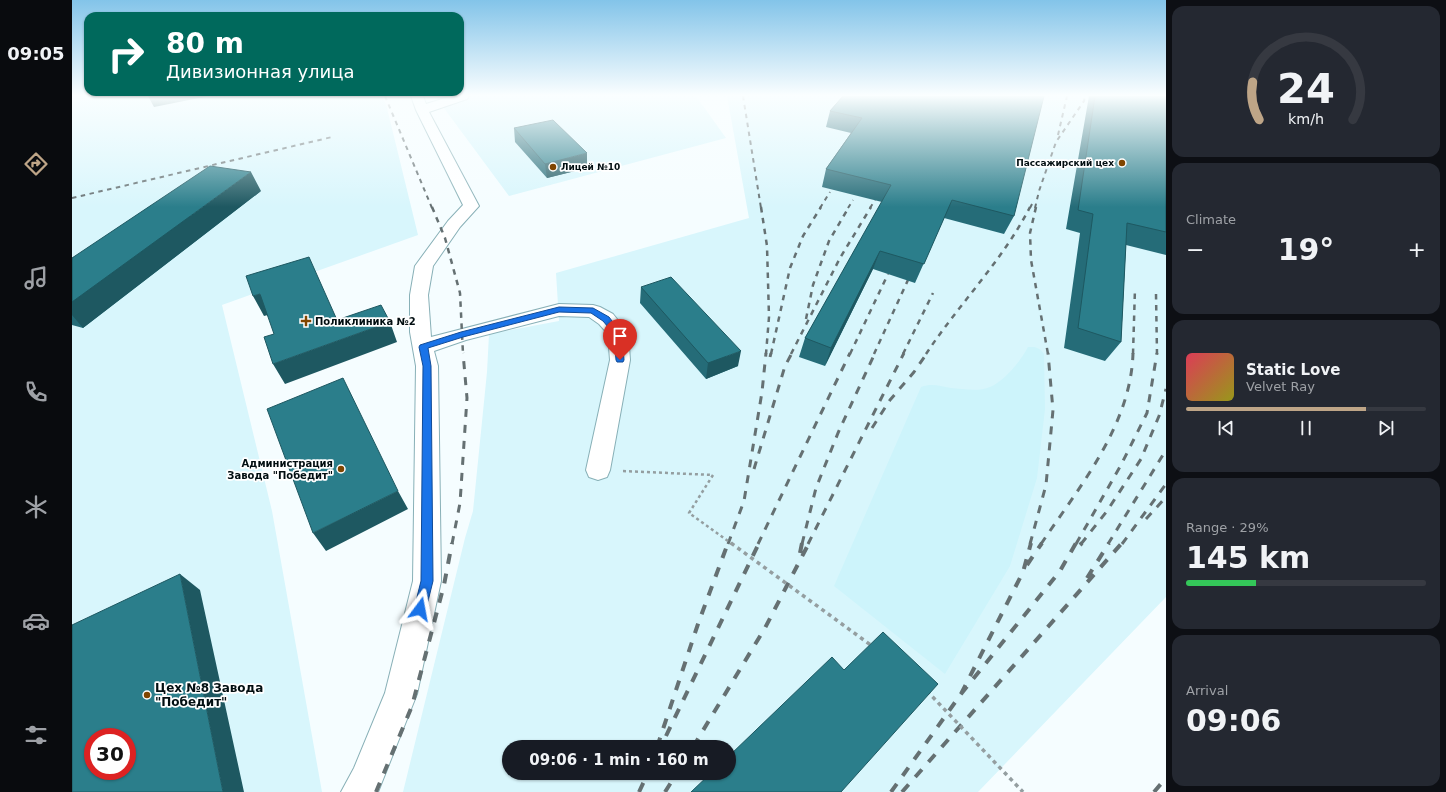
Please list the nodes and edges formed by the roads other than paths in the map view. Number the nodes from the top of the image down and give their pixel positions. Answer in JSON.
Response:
{"nodes":[{"id":1,"x":435,"y":133,"type":"edge"},
{"id":2,"x":423,"y":347,"type":"junction"},
{"id":3,"x":598,"y":470,"type":"road end"},
{"id":4,"x":359,"y":792,"type":"edge"}],
"edges":[{"from":1,"to":2,"type":"street"},
{"from":2,"to":3,"type":"street"},
{"from":2,"to":4,"type":"street"}]}
